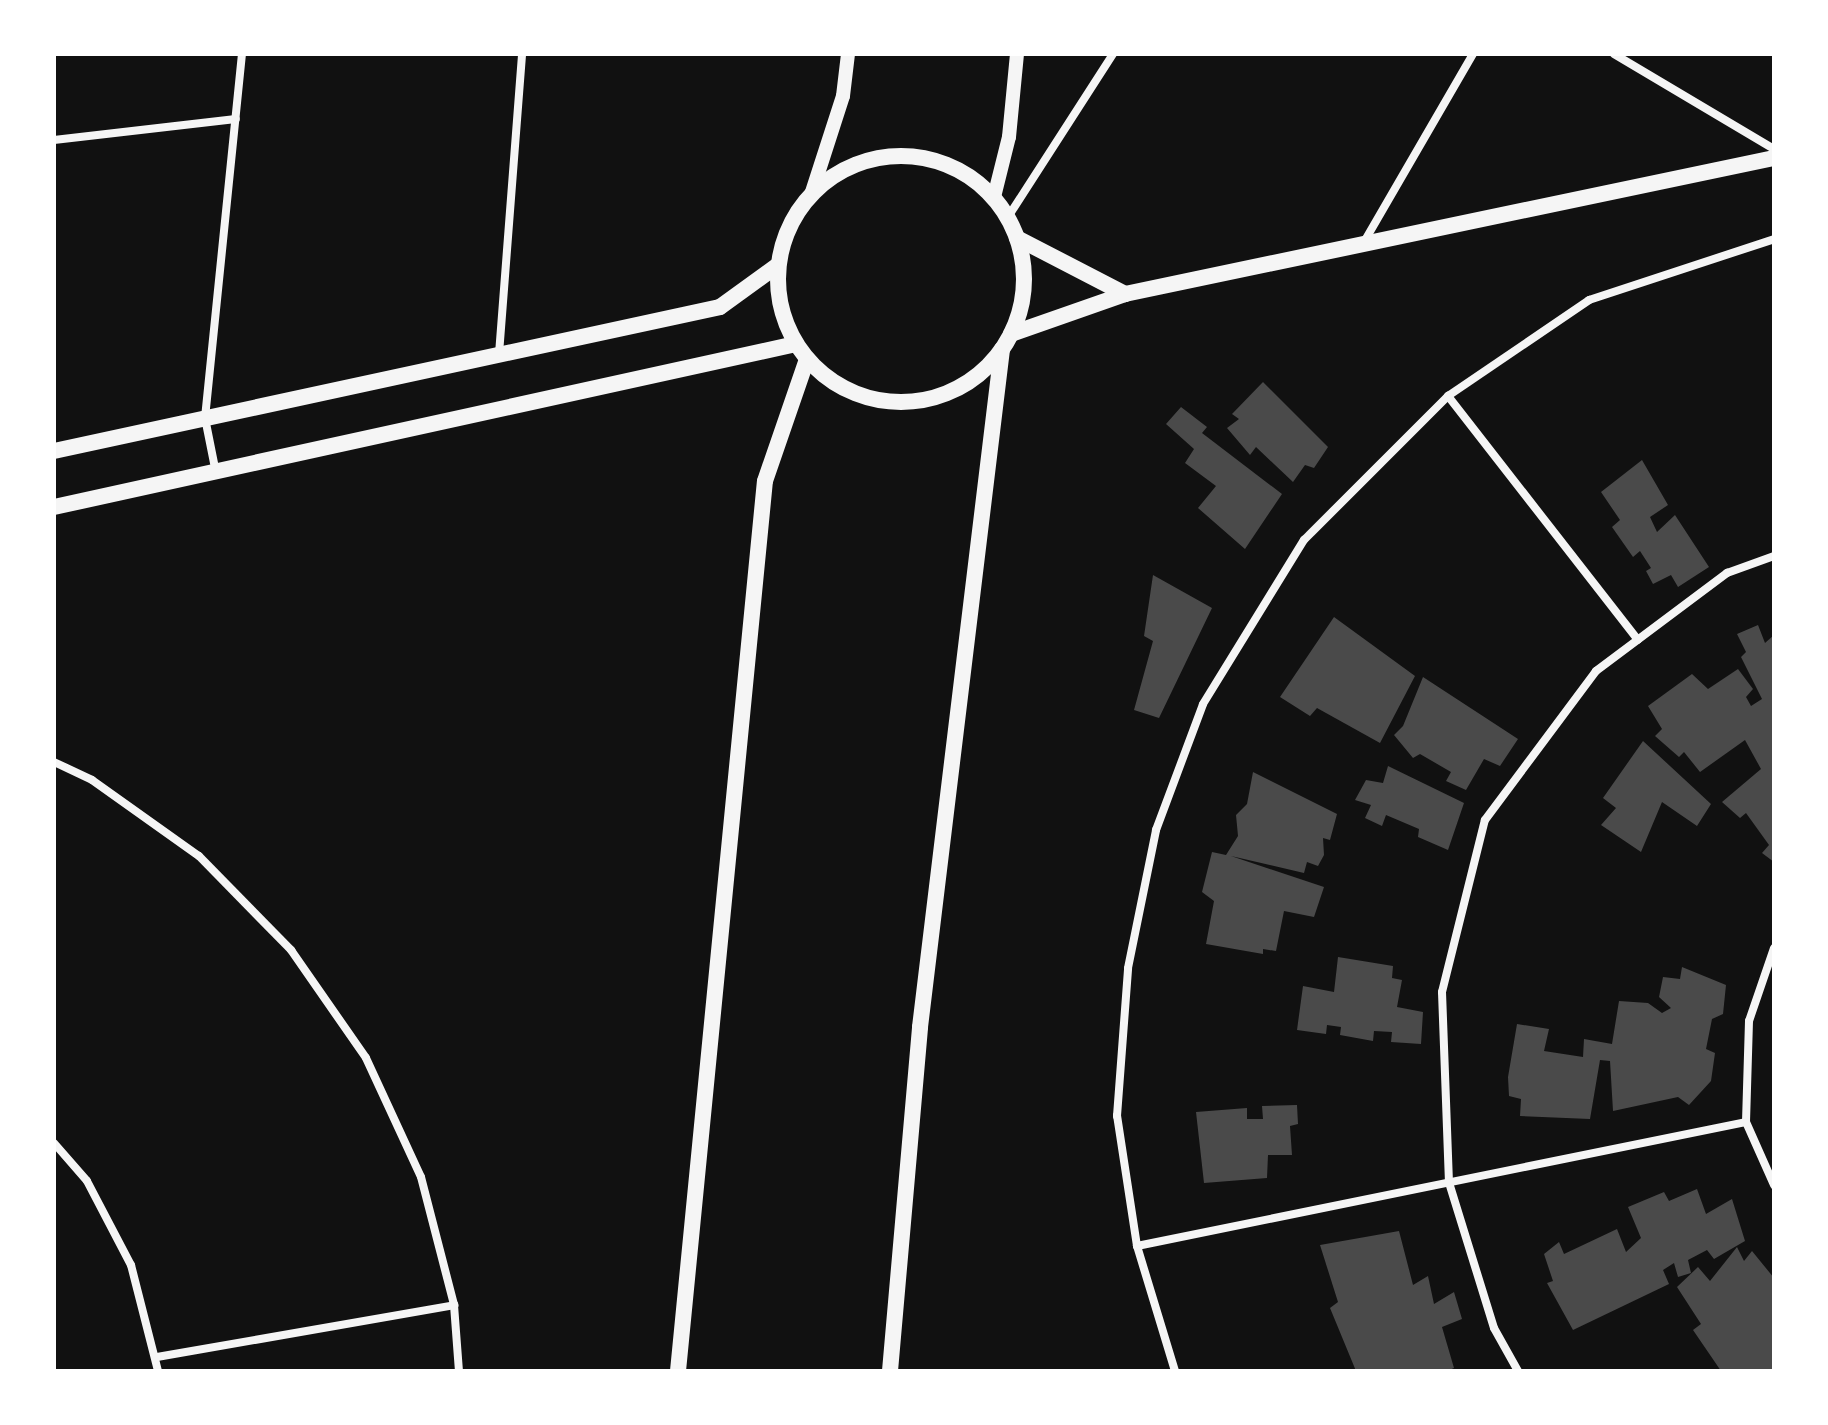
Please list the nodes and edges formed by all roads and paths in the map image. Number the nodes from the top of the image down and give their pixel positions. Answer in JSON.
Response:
{"nodes":[{"id":1,"x":242,"y":54,"type":"edge"},
{"id":2,"x":522,"y":54,"type":"edge"},
{"id":3,"x":848,"y":54,"type":"edge"},
{"id":4,"x":1017,"y":54,"type":"edge"},
{"id":5,"x":1113,"y":54,"type":"edge"},
{"id":6,"x":1473,"y":54,"type":"edge"},
{"id":7,"x":1614,"y":54,"type":"edge"},
{"id":8,"x":236,"y":119,"type":"junction"},
{"id":9,"x":54,"y":140,"type":"edge"},
{"id":10,"x":1774,"y":149,"type":"edge"},
{"id":11,"x":1774,"y":158,"type":"edge"},
{"id":12,"x":812,"y":192,"type":"junction"},
{"id":13,"x":994,"y":197,"type":"junction"},
{"id":14,"x":1008,"y":217,"type":"junction"},
{"id":15,"x":1017,"y":238,"type":"junction"},
{"id":16,"x":1774,"y":239,"type":"edge"},
{"id":17,"x":1362,"y":246,"type":"junction"},
{"id":18,"x":778,"y":265,"type":"junction"},
{"id":19,"x":1125,"y":294,"type":"junction"},
{"id":20,"x":1011,"y":334,"type":"junction"},
{"id":21,"x":796,"y":344,"type":"junction"},
{"id":22,"x":1002,"y":349,"type":"junction"},
{"id":23,"x":499,"y":355,"type":"junction"},
{"id":24,"x":807,"y":359,"type":"junction"},
{"id":25,"x":1448,"y":396,"type":"junction"},
{"id":26,"x":205,"y":418,"type":"junction"},
{"id":27,"x":54,"y":451,"type":"edge"},
{"id":28,"x":215,"y":468,"type":"junction"},
{"id":29,"x":59,"y":506,"type":"edge"},
{"id":30,"x":54,"y":520,"type":"edge"},
{"id":31,"x":1774,"y":556,"type":"edge"},
{"id":32,"x":1638,"y":640,"type":"junction"},
{"id":33,"x":54,"y":762,"type":"edge"},
{"id":34,"x":1774,"y":948,"type":"edge"},
{"id":35,"x":1746,"y":1122,"type":"junction"},
{"id":36,"x":54,"y":1143,"type":"edge"},
{"id":37,"x":1449,"y":1183,"type":"junction"},
{"id":38,"x":1774,"y":1185,"type":"edge"},
{"id":39,"x":1137,"y":1246,"type":"junction"},
{"id":40,"x":454,"y":1305,"type":"junction"},
{"id":41,"x":157,"y":1357,"type":"junction"},
{"id":42,"x":158,"y":1371,"type":"edge"},
{"id":43,"x":459,"y":1371,"type":"edge"},
{"id":44,"x":678,"y":1371,"type":"edge"},
{"id":45,"x":890,"y":1371,"type":"edge"},
{"id":46,"x":1175,"y":1371,"type":"edge"},
{"id":47,"x":1518,"y":1371,"type":"edge"}],
"edges":[{"from":1,"to":8,"type":"street"},
{"from":2,"to":23,"type":"street"},
{"from":3,"to":12,"type":"street"},
{"from":4,"to":13,"type":"street"},
{"from":5,"to":14,"type":"street"},
{"from":6,"to":17,"type":"street"},
{"from":7,"to":10,"type":"street"},
{"from":8,"to":9,"type":"street"},
{"from":8,"to":26,"type":"street"},
{"from":11,"to":17,"type":"main road"},
{"from":12,"to":13,"type":"main road"},
{"from":12,"to":18,"type":"main road"},
{"from":13,"to":14,"type":"main road"},
{"from":14,"to":15,"type":"main road"},
{"from":15,"to":19,"type":"main road"},
{"from":15,"to":20,"type":"main road"},
{"from":16,"to":25,"type":"street"},
{"from":17,"to":19,"type":"main road"},
{"from":18,"to":21,"type":"main road"},
{"from":18,"to":23,"type":"main road"},
{"from":19,"to":20,"type":"main road"},
{"from":20,"to":22,"type":"main road"},
{"from":21,"to":24,"type":"main road"},
{"from":21,"to":28,"type":"main road"},
{"from":22,"to":24,"type":"main road"},
{"from":22,"to":45,"type":"main road"},
{"from":23,"to":26,"type":"main road"},
{"from":24,"to":44,"type":"main road"},
{"from":25,"to":32,"type":"street"},
{"from":25,"to":39,"type":"street"},
{"from":26,"to":27,"type":"main road"},
{"from":26,"to":28,"type":"street"},
{"from":28,"to":29,"type":"main road"},
{"from":29,"to":30,"type":"street"},
{"from":31,"to":32,"type":"street"},
{"from":32,"to":37,"type":"street"},
{"from":33,"to":40,"type":"street"},
{"from":34,"to":35,"type":"street"},
{"from":35,"to":37,"type":"street"},
{"from":35,"to":38,"type":"street"},
{"from":36,"to":41,"type":"street"},
{"from":37,"to":39,"type":"street"},
{"from":37,"to":47,"type":"street"},
{"from":39,"to":46,"type":"street"},
{"from":40,"to":41,"type":"street"},
{"from":40,"to":43,"type":"street"},
{"from":41,"to":42,"type":"street"}]}
